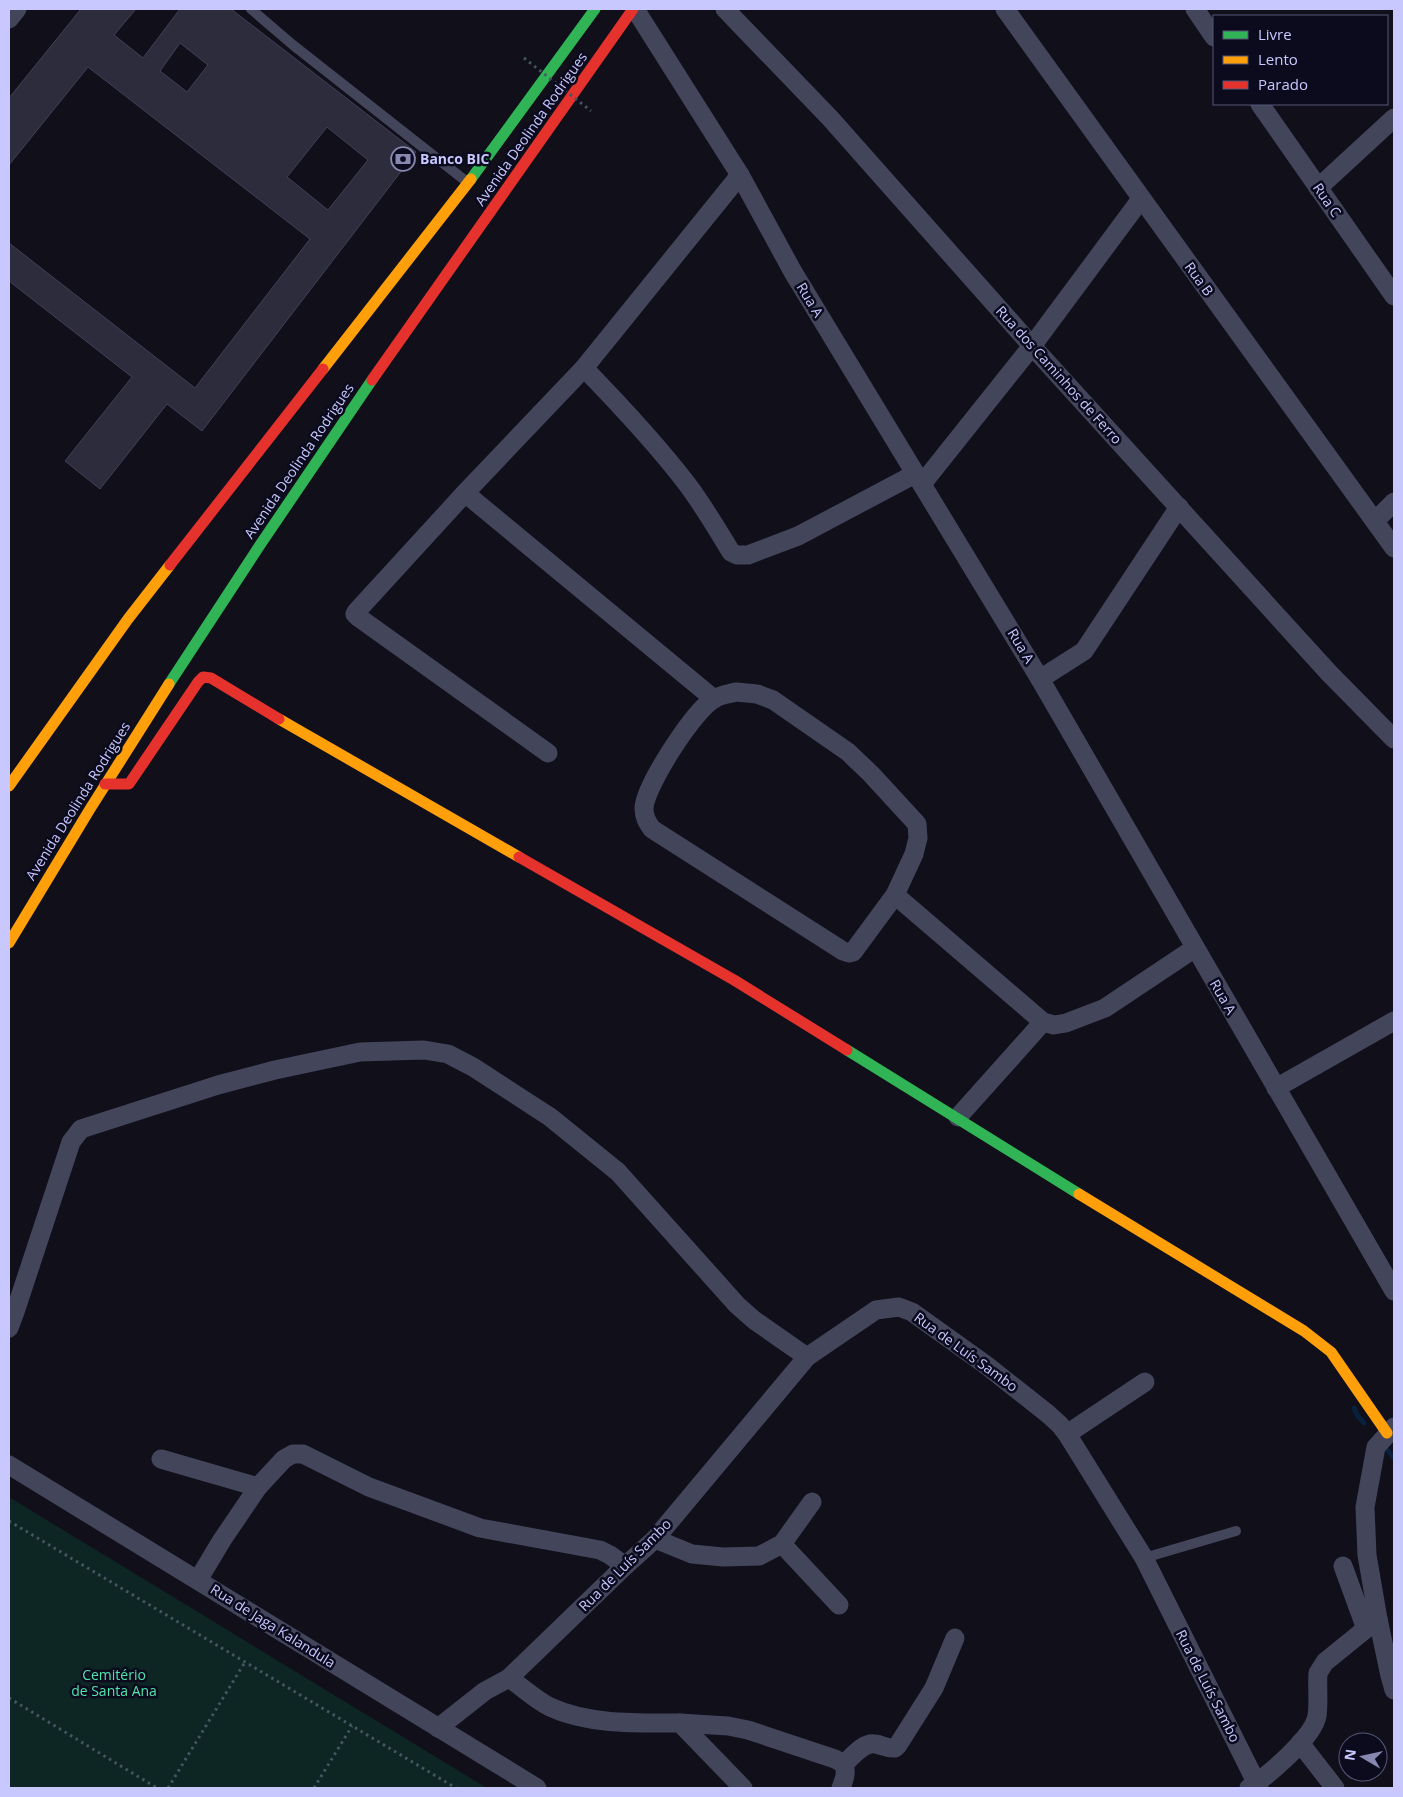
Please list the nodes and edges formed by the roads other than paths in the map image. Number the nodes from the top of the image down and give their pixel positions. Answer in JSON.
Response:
{"nodes":[{"id":1,"x":17,"y":9,"type":"edge"},
{"id":2,"x":251,"y":9,"type":"edge"},
{"id":3,"x":595,"y":9,"type":"edge"},
{"id":4,"x":634,"y":9,"type":"edge"},
{"id":5,"x":725,"y":9,"type":"edge"},
{"id":6,"x":1005,"y":9,"type":"edge"},
{"id":7,"x":1195,"y":9,"type":"edge"},
{"id":8,"x":9,"y":19,"type":"edge"},
{"id":9,"x":1213,"y":36,"type":"edge"},
{"id":10,"x":1261,"y":105,"type":"edge"},
{"id":11,"x":1394,"y":118,"type":"edge"},
{"id":12,"x":740,"y":175,"type":"junction"},
{"id":13,"x":468,"y":183,"type":"junction"},
{"id":14,"x":1318,"y":188,"type":"junction"},
{"id":15,"x":1141,"y":199,"type":"junction"},
{"id":16,"x":1394,"y":296,"type":"edge"},
{"id":17,"x":1032,"y":346,"type":"junction"},
{"id":18,"x":584,"y":368,"type":"junction"},
{"id":19,"x":919,"y":479,"type":"junction"},
{"id":20,"x":465,"y":493,"type":"junction"},
{"id":21,"x":1394,"y":502,"type":"edge"},
{"id":22,"x":1179,"y":507,"type":"junction"},
{"id":23,"x":1375,"y":521,"type":"junction"},
{"id":24,"x":1394,"y":548,"type":"edge"},
{"id":25,"x":1040,"y":679,"type":"junction"},
{"id":26,"x":714,"y":699,"type":"junction"},
{"id":27,"x":1394,"y":739,"type":"edge"},
{"id":28,"x":548,"y":753,"type":"dead end"},
{"id":29,"x":105,"y":784,"type":"junction"},
{"id":30,"x":9,"y":786,"type":"edge"},
{"id":31,"x":895,"y":895,"type":"junction"},
{"id":32,"x":9,"y":942,"type":"edge"},
{"id":33,"x":1195,"y":948,"type":"junction"},
{"id":34,"x":1394,"y":1021,"type":"edge"},
{"id":35,"x":1043,"y":1022,"type":"junction"},
{"id":36,"x":1276,"y":1088,"type":"junction"},
{"id":37,"x":958,"y":1118,"type":"junction"},
{"id":38,"x":1394,"y":1291,"type":"edge"},
{"id":39,"x":9,"y":1328,"type":"edge"},
{"id":40,"x":807,"y":1357,"type":"junction"},
{"id":41,"x":1145,"y":1382,"type":"dead end"},
{"id":42,"x":1391,"y":1430,"type":"edge"},
{"id":43,"x":1067,"y":1434,"type":"junction"},
{"id":44,"x":161,"y":1459,"type":"dead end"},
{"id":45,"x":9,"y":1465,"type":"edge"},
{"id":46,"x":258,"y":1487,"type":"junction"},
{"id":47,"x":812,"y":1502,"type":"dead end"},
{"id":48,"x":1236,"y":1531,"type":"dead end"},
{"id":49,"x":655,"y":1539,"type":"junction"},
{"id":50,"x":782,"y":1544,"type":"junction"},
{"id":51,"x":1144,"y":1558,"type":"junction"},
{"id":52,"x":625,"y":1566,"type":"junction"},
{"id":53,"x":1343,"y":1566,"type":"dead end"},
{"id":54,"x":198,"y":1580,"type":"junction"},
{"id":55,"x":839,"y":1605,"type":"dead end"},
{"id":56,"x":1372,"y":1624,"type":"junction"},
{"id":57,"x":955,"y":1638,"type":"dead end"},
{"id":58,"x":510,"y":1678,"type":"junction"},
{"id":59,"x":1394,"y":1690,"type":"edge"},
{"id":60,"x":680,"y":1723,"type":"junction"},
{"id":61,"x":438,"y":1728,"type":"junction"},
{"id":62,"x":1300,"y":1743,"type":"junction"},
{"id":63,"x":844,"y":1764,"type":"junction"},
{"id":64,"x":1255,"y":1787,"type":"edge"},
{"id":65,"x":537,"y":1788,"type":"edge"},
{"id":66,"x":743,"y":1788,"type":"edge"},
{"id":67,"x":842,"y":1788,"type":"edge"},
{"id":68,"x":1335,"y":1788,"type":"edge"}],
"edges":[{"from":1,"to":8,"type":"street"},
{"from":2,"to":13,"type":"lane"},
{"from":3,"to":13,"type":"main road","name":"Avenida Deolinda Rodrigues"},
{"from":4,"to":12,"type":"street","name":"Rua A"},
{"from":4,"to":29,"type":"main road","name":"Avenida Deolinda Rodrigues"},
{"from":5,"to":17,"type":"street","name":"Rua dos Caminhos de Ferro"},
{"from":6,"to":15,"type":"street","name":"Rua B"},
{"from":7,"to":9,"type":"street"},
{"from":10,"to":14,"type":"street","name":"Rua C"},
{"from":11,"to":14,"type":"street"},
{"from":12,"to":18,"type":"street"},
{"from":12,"to":19,"type":"street","name":"Rua A"},
{"from":13,"to":30,"type":"main road","name":"Avenida Deolinda Rodrigues"},
{"from":14,"to":16,"type":"street","name":"Rua C"},
{"from":15,"to":17,"type":"street"},
{"from":15,"to":23,"type":"street","name":"Rua B"},
{"from":17,"to":19,"type":"street"},
{"from":17,"to":22,"type":"street","name":"Rua dos Caminhos de Ferro"},
{"from":18,"to":19,"type":"street"},
{"from":18,"to":20,"type":"street"},
{"from":19,"to":25,"type":"street","name":"Rua A"},
{"from":20,"to":26,"type":"street"},
{"from":20,"to":28,"type":"street"},
{"from":21,"to":23,"type":"street"},
{"from":22,"to":25,"type":"street"},
{"from":22,"to":27,"type":"street","name":"Rua dos Caminhos de Ferro"},
{"from":23,"to":24,"type":"street","name":"Rua B"},
{"from":25,"to":33,"type":"street","name":"Rua A"},
{"from":26,"to":31,"type":"street"},
{"from":26,"to":31,"type":"street"},
{"from":29,"to":32,"type":"main road","name":"Avenida Deolinda Rodrigues"},
{"from":29,"to":37,"type":"main road"},
{"from":31,"to":35,"type":"street"},
{"from":33,"to":35,"type":"street"},
{"from":33,"to":36,"type":"street","name":"Rua A"},
{"from":34,"to":36,"type":"street"},
{"from":35,"to":37,"type":"street"},
{"from":36,"to":38,"type":"street","name":"Rua A"},
{"from":37,"to":42,"type":"main road"},
{"from":39,"to":40,"type":"street"},
{"from":40,"to":43,"type":"street","name":"Rua de Luís Sambo"},
{"from":40,"to":49,"type":"street","name":"Rua de Luís Sambo"},
{"from":41,"to":43,"type":"street"},
{"from":42,"to":56,"type":"street"},
{"from":43,"to":51,"type":"street","name":"Rua de Luís Sambo"},
{"from":44,"to":46,"type":"street"},
{"from":45,"to":54,"type":"street","name":"Rua de Jaga Kalandula"},
{"from":46,"to":52,"type":"street"},
{"from":46,"to":54,"type":"street"},
{"from":47,"to":50,"type":"street"},
{"from":48,"to":51,"type":"lane"},
{"from":49,"to":50,"type":"street"},
{"from":49,"to":52,"type":"street","name":"Rua de Luís Sambo"},
{"from":50,"to":55,"type":"street"},
{"from":51,"to":64,"type":"street","name":"Rua de Luís Sambo"},
{"from":52,"to":58,"type":"street","name":"Rua de Luís Sambo"},
{"from":53,"to":56,"type":"street"},
{"from":54,"to":61,"type":"street","name":"Rua de Jaga Kalandula"},
{"from":56,"to":59,"type":"street"},
{"from":56,"to":62,"type":"street"},
{"from":57,"to":63,"type":"street"},
{"from":58,"to":60,"type":"street"},
{"from":58,"to":61,"type":"street","name":"Rua de Luís Sambo"},
{"from":60,"to":63,"type":"street"},
{"from":60,"to":66,"type":"street"},
{"from":61,"to":65,"type":"street","name":"Rua de Jaga Kalandula"},
{"from":62,"to":64,"type":"street"},
{"from":62,"to":68,"type":"street"},
{"from":63,"to":67,"type":"street"}]}
